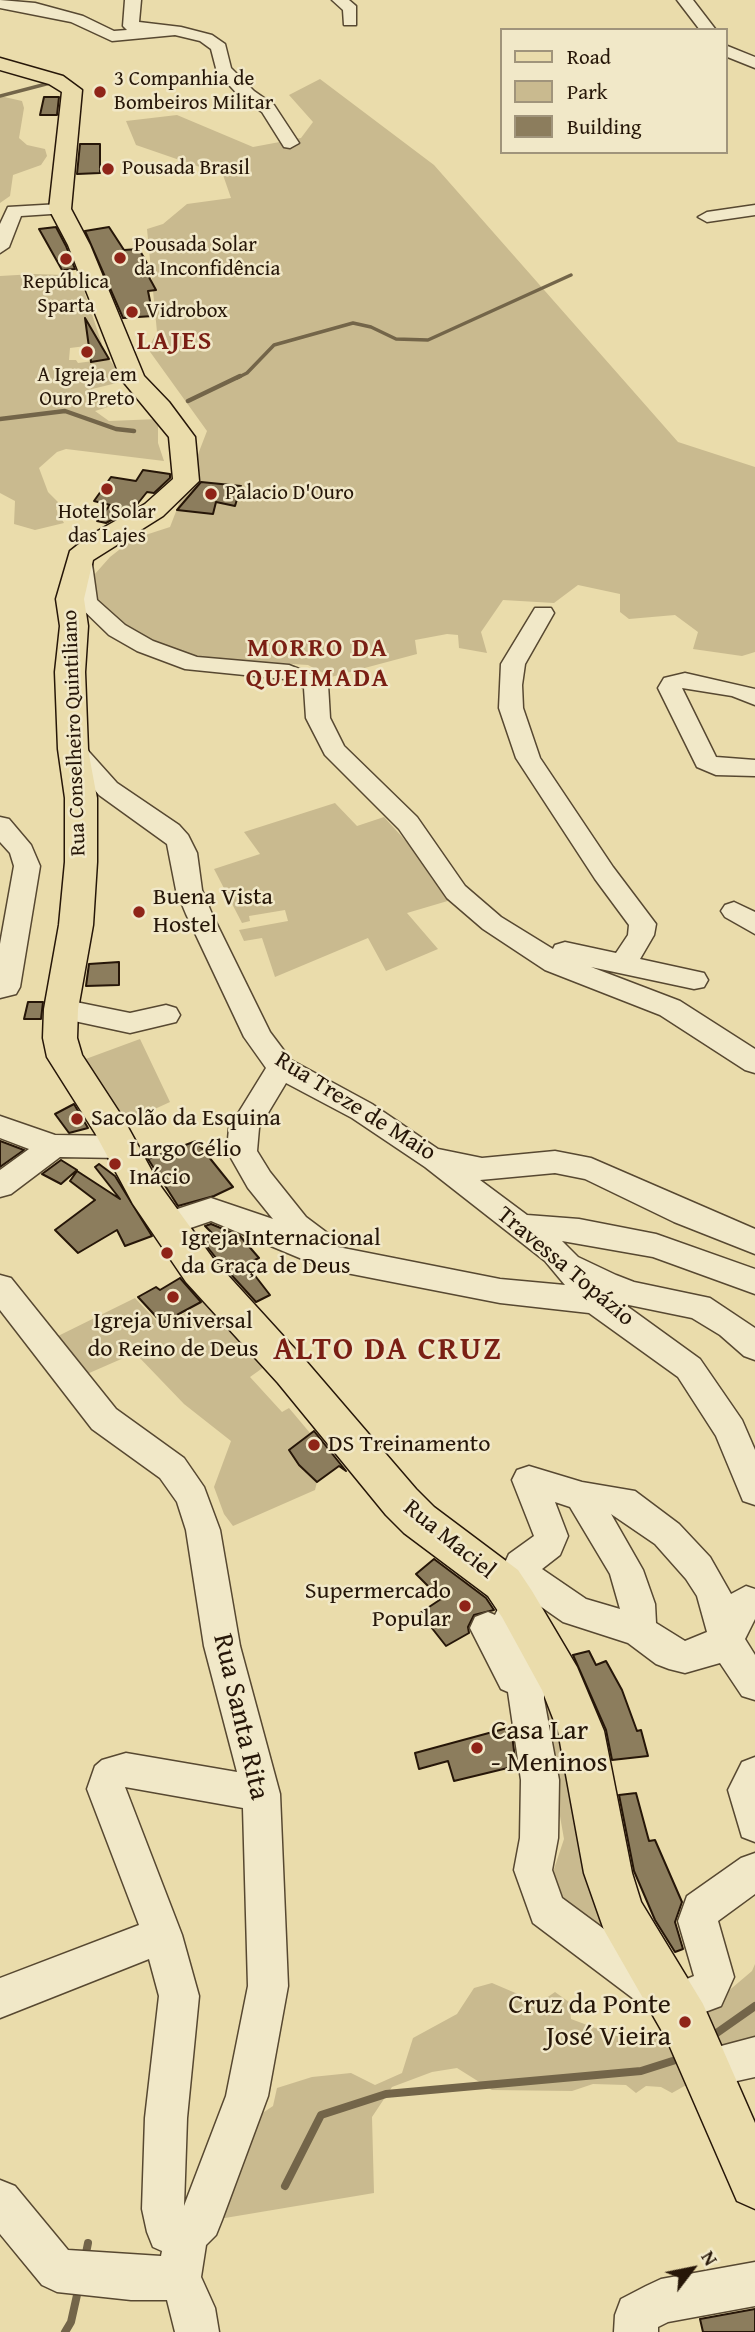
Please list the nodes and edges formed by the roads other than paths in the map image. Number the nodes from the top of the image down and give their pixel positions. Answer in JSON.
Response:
{"nodes":[{"id":1,"x":133,"y":0,"type":"edge"},
{"id":2,"x":340,"y":0,"type":"edge"},
{"id":3,"x":685,"y":0,"type":"edge"},
{"id":4,"x":0,"y":3,"type":"edge"},
{"id":5,"x":350,"y":22,"type":"dead end"},
{"id":6,"x":706,"y":28,"type":"edge"},
{"id":7,"x":175,"y":30,"type":"junction"},
{"id":8,"x":727,"y":51,"type":"edge"},
{"id":9,"x":755,"y":63,"type":"edge"},
{"id":10,"x":0,"y":64,"type":"edge"},
{"id":11,"x":228,"y":75,"type":"junction"},
{"id":12,"x":263,"y":81,"type":"dead end"},
{"id":13,"x":290,"y":143,"type":"dead end"},
{"id":14,"x":60,"y":209,"type":"junction"},
{"id":15,"x":755,"y":209,"type":"edge"},
{"id":16,"x":707,"y":217,"type":"dead end"},
{"id":17,"x":0,"y":247,"type":"edge"},
{"id":18,"x":80,"y":557,"type":"junction"},
{"id":19,"x":543,"y":614,"type":"dead end"},
{"id":20,"x":755,"y":698,"type":"edge"},
{"id":21,"x":72,"y":749,"type":"junction"},
{"id":22,"x":755,"y":768,"type":"edge"},
{"id":23,"x":0,"y":825,"type":"edge"},
{"id":24,"x":624,"y":963,"type":"junction"},
{"id":25,"x":694,"y":980,"type":"dead end"},
{"id":26,"x":3,"y":988,"type":"edge"},
{"id":27,"x":652,"y":1000,"type":"junction"},
{"id":28,"x":61,"y":1009,"type":"junction"},
{"id":29,"x":166,"y":1015,"type":"dead end"},
{"id":30,"x":755,"y":1063,"type":"edge"},
{"id":31,"x":281,"y":1066,"type":"junction"},
{"id":32,"x":0,"y":1127,"type":"edge"},
{"id":33,"x":54,"y":1146,"type":"junction"},
{"id":34,"x":120,"y":1147,"type":"junction"},
{"id":35,"x":430,"y":1158,"type":"junction"},
{"id":36,"x":0,"y":1186,"type":"edge"},
{"id":37,"x":167,"y":1224,"type":"junction"},
{"id":38,"x":523,"y":1226,"type":"junction"},
{"id":39,"x":755,"y":1242,"type":"edge"},
{"id":40,"x":555,"y":1253,"type":"junction"},
{"id":41,"x":338,"y":1257,"type":"junction"},
{"id":42,"x":755,"y":1282,"type":"edge"},
{"id":43,"x":0,"y":1287,"type":"edge"},
{"id":44,"x":596,"y":1301,"type":"junction"},
{"id":45,"x":755,"y":1346,"type":"edge"},
{"id":46,"x":755,"y":1491,"type":"edge"},
{"id":47,"x":582,"y":1496,"type":"junction"},
{"id":48,"x":507,"y":1598,"type":"junction"},
{"id":49,"x":746,"y":1601,"type":"dead end"},
{"id":50,"x":639,"y":1631,"type":"junction"},
{"id":51,"x":727,"y":1638,"type":"junction"},
{"id":52,"x":755,"y":1684,"type":"edge"},
{"id":53,"x":755,"y":1774,"type":"edge"},
{"id":54,"x":261,"y":1794,"type":"junction"},
{"id":55,"x":755,"y":1824,"type":"edge"},
{"id":56,"x":755,"y":1871,"type":"edge"},
{"id":57,"x":162,"y":1936,"type":"junction"},
{"id":58,"x":0,"y":1998,"type":"edge"},
{"id":59,"x":691,"y":2037,"type":"junction"},
{"id":60,"x":755,"y":2056,"type":"edge"},
{"id":61,"x":755,"y":2183,"type":"edge"},
{"id":62,"x":0,"y":2200,"type":"edge"},
{"id":63,"x":186,"y":2235,"type":"junction"},
{"id":64,"x":179,"y":2278,"type":"junction"},
{"id":65,"x":755,"y":2284,"type":"edge"},
{"id":66,"x":197,"y":2332,"type":"edge"},
{"id":67,"x":636,"y":2332,"type":"edge"}],
"edges":[{"from":1,"to":7,"type":"street"},
{"from":2,"to":5,"type":"street"},
{"from":3,"to":6,"type":"street"},
{"from":4,"to":7,"type":"street"},
{"from":7,"to":11,"type":"street"},
{"from":8,"to":9,"type":"street"},
{"from":10,"to":14,"type":"main road"},
{"from":11,"to":12,"type":"street"},
{"from":11,"to":13,"type":"street"},
{"from":14,"to":17,"type":"street"},
{"from":14,"to":18,"type":"main road"},
{"from":15,"to":16,"type":"street"},
{"from":18,"to":21,"type":"main road","name":"Rua Conselheiro Quintiliano"},
{"from":18,"to":27,"type":"street"},
{"from":19,"to":24,"type":"street"},
{"from":20,"to":22,"type":"street"},
{"from":21,"to":28,"type":"main road","name":"Rua Conselheiro Quintiliano"},
{"from":21,"to":31,"type":"street","name":"Rua Treze de Maio"},
{"from":23,"to":26,"type":"street"},
{"from":24,"to":25,"type":"street"},
{"from":24,"to":27,"type":"street"},
{"from":27,"to":30,"type":"street"},
{"from":28,"to":29,"type":"street"},
{"from":28,"to":34,"type":"main road","name":"Rua Conselheiro Quintiliano"},
{"from":31,"to":35,"type":"street","name":"Rua Treze de Maio"},
{"from":31,"to":41,"type":"street"},
{"from":32,"to":33,"type":"street"},
{"from":33,"to":34,"type":"street"},
{"from":33,"to":36,"type":"street"},
{"from":34,"to":37,"type":"main road","name":"Rua Maciel"},
{"from":35,"to":38,"type":"street","name":"Travessa Topázio"},
{"from":35,"to":39,"type":"street","name":"Rua Treze de Maio"},
{"from":37,"to":41,"type":"street"},
{"from":37,"to":48,"type":"main road","name":"Rua Maciel"},
{"from":38,"to":40,"type":"street","name":"Travessa Topázio"},
{"from":38,"to":42,"type":"street"},
{"from":40,"to":44,"type":"street","name":"Travessa Topázio"},
{"from":40,"to":45,"type":"street"},
{"from":41,"to":44,"type":"street"},
{"from":43,"to":54,"type":"street","name":"Rua Santa Rita"},
{"from":44,"to":46,"type":"street","name":"Travessa Topázio"},
{"from":47,"to":48,"type":"street"},
{"from":47,"to":50,"type":"street"},
{"from":47,"to":51,"type":"street"},
{"from":48,"to":50,"type":"street"},
{"from":48,"to":59,"type":"main road","name":"Rua Maciel"},
{"from":48,"to":59,"type":"street","name":"Rua Maciel"},
{"from":49,"to":51,"type":"street"},
{"from":50,"to":51,"type":"street"},
{"from":51,"to":52,"type":"street"},
{"from":53,"to":55,"type":"street"},
{"from":54,"to":57,"type":"street"},
{"from":54,"to":63,"type":"street","name":"Rua Santa Rita"},
{"from":56,"to":59,"type":"street"},
{"from":57,"to":58,"type":"street"},
{"from":57,"to":63,"type":"street"},
{"from":59,"to":60,"type":"street"},
{"from":59,"to":61,"type":"main road","name":"Rua Maciel"},
{"from":62,"to":64,"type":"street"},
{"from":63,"to":64,"type":"street","name":"Rua Santa Rita"},
{"from":64,"to":66,"type":"street"},
{"from":65,"to":67,"type":"street"}]}
